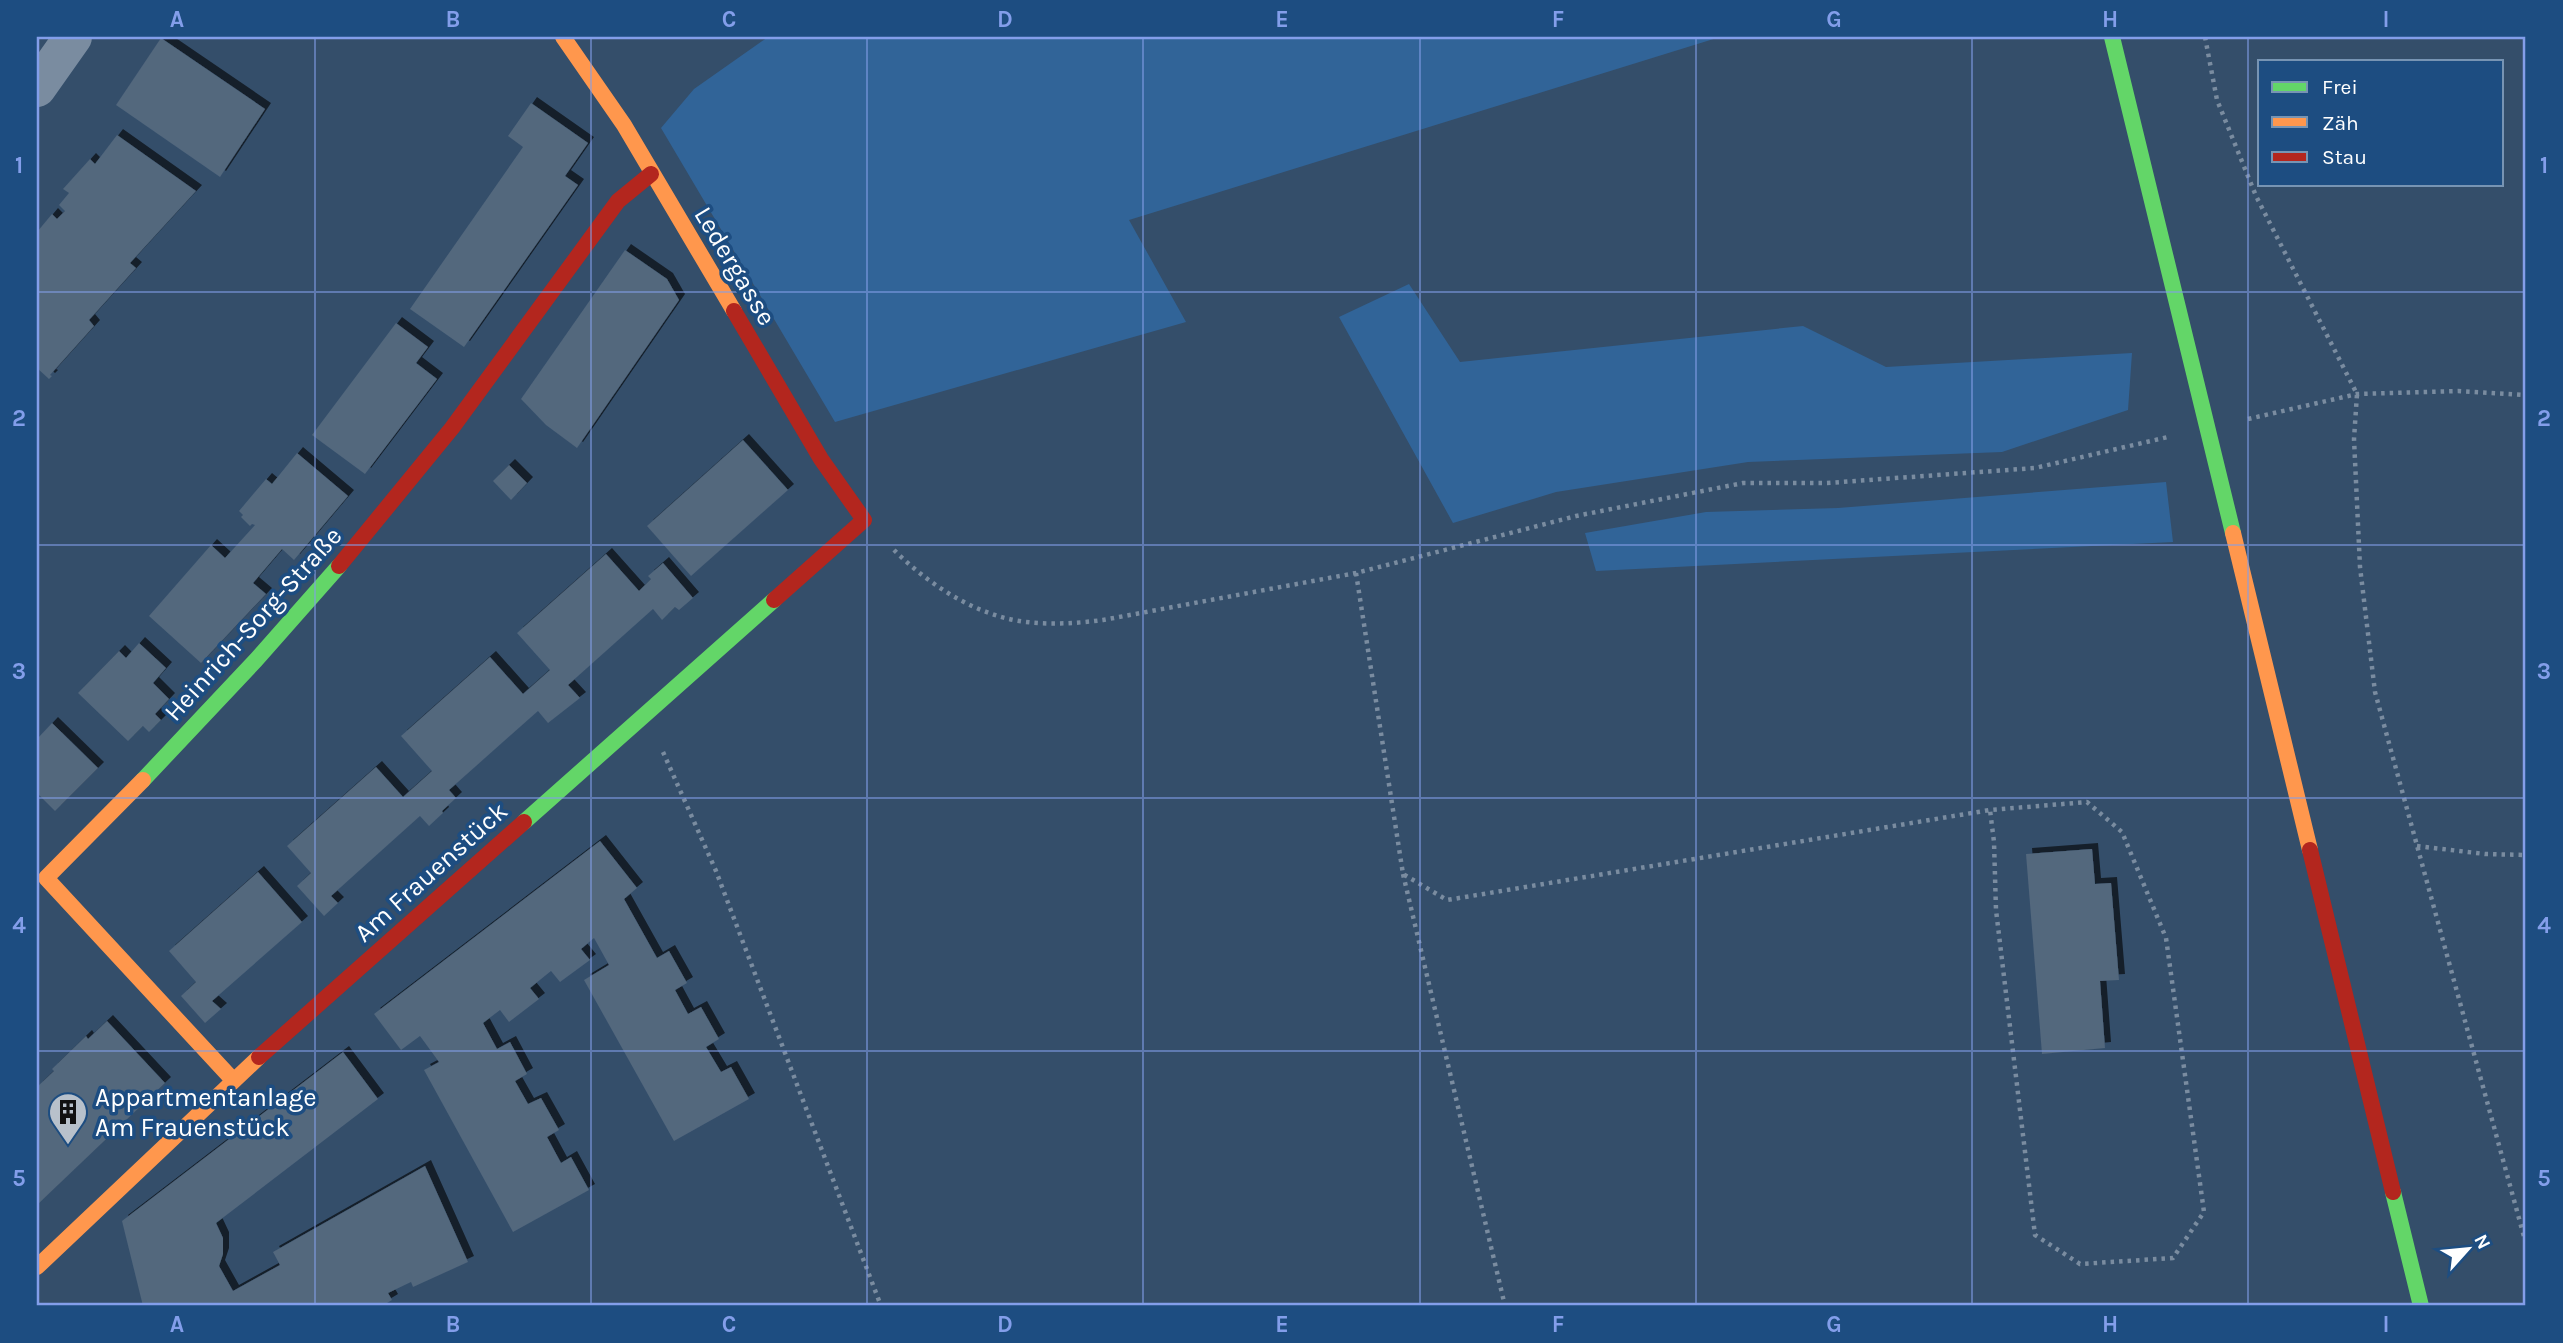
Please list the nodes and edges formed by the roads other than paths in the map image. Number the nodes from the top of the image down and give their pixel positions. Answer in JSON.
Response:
{"nodes":[{"id":1,"x":73,"y":37,"type":"edge"},
{"id":2,"x":563,"y":37,"type":"edge"},
{"id":3,"x":2112,"y":37,"type":"edge"},
{"id":4,"x":37,"y":88,"type":"edge"},
{"id":5,"x":651,"y":174,"type":"junction"},
{"id":6,"x":864,"y":520,"type":"joint"},
{"id":7,"x":233,"y":1080,"type":"junction"},
{"id":8,"x":37,"y":1267,"type":"edge"},
{"id":9,"x":2421,"y":1306,"type":"edge"}],
"edges":[{"from":1,"to":4,"type":"street"},
{"from":2,"to":5,"type":"street","name":"Ledergasse"},
{"from":3,"to":9,"type":"street"},
{"from":5,"to":6,"type":"street","name":"Ledergasse"},
{"from":5,"to":7,"type":"street","name":"Heinrich-Sorg-Straße"},
{"from":6,"to":7,"type":"street","name":"Am Frauenstück"},
{"from":7,"to":8,"type":"street","name":"Am Frauenstück"}]}
